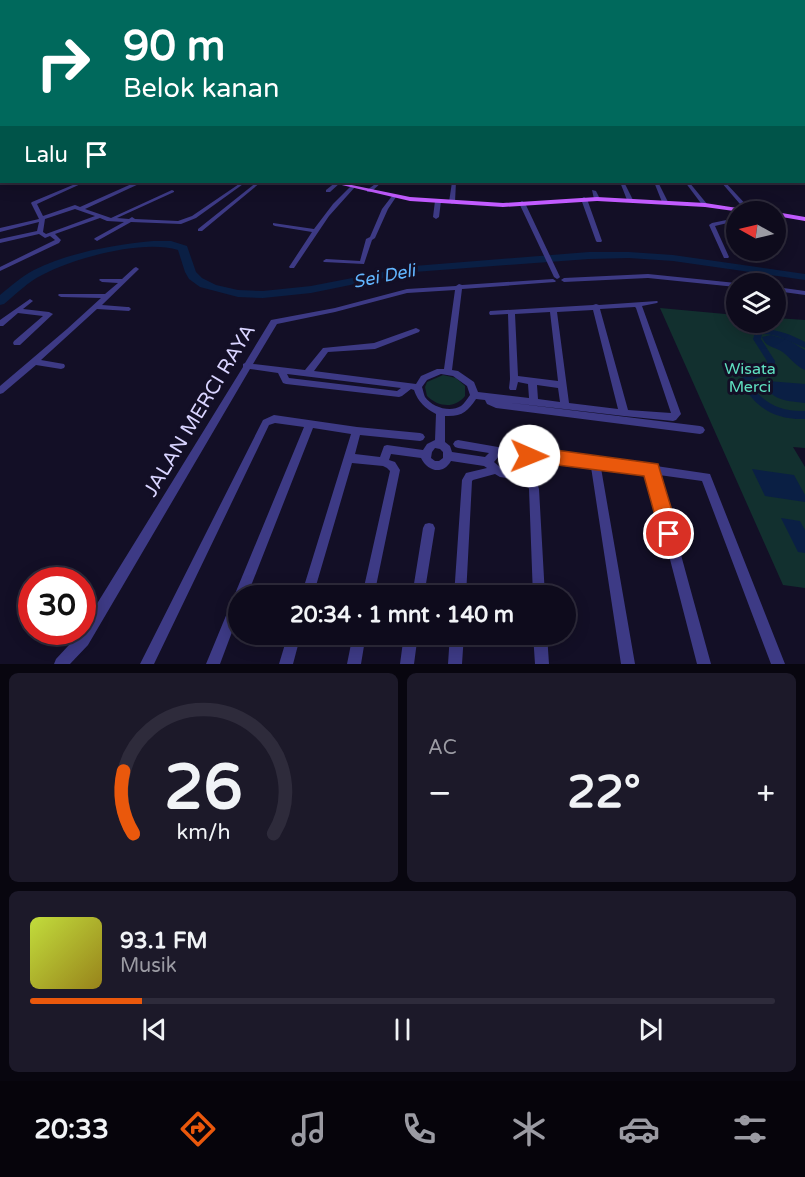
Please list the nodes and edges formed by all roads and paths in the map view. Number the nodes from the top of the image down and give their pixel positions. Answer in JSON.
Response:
{"nodes":[{"id":1,"x":81,"y":183,"type":"edge"},
{"id":2,"x":136,"y":183,"type":"edge"},
{"id":3,"x":243,"y":183,"type":"edge"},
{"id":4,"x":258,"y":183,"type":"edge"},
{"id":5,"x":340,"y":183,"type":"edge"},
{"id":6,"x":379,"y":183,"type":"edge"},
{"id":7,"x":454,"y":183,"type":"edge"},
{"id":8,"x":622,"y":183,"type":"edge"},
{"id":9,"x":656,"y":183,"type":"edge"},
{"id":10,"x":688,"y":183,"type":"edge"},
{"id":11,"x":724,"y":183,"type":"edge"},
{"id":12,"x":353,"y":187,"type":"junction"},
{"id":13,"x":172,"y":191,"type":"dead end"},
{"id":14,"x":328,"y":191,"type":"dead end"},
{"id":15,"x":369,"y":191,"type":"junction"},
{"id":16,"x":594,"y":191,"type":"dead end"},
{"id":17,"x":394,"y":197,"type":"junction"},
{"id":18,"x":584,"y":199,"type":"junction"},
{"id":19,"x":597,"y":199,"type":"junction"},
{"id":20,"x":630,"y":200,"type":"junction"},
{"id":21,"x":438,"y":201,"type":"junction"},
{"id":22,"x":740,"y":201,"type":"edge"},
{"id":23,"x":452,"y":202,"type":"junction"},
{"id":24,"x":665,"y":202,"type":"junction"},
{"id":25,"x":522,"y":203,"type":"junction"},
{"id":26,"x":705,"y":205,"type":"junction"},
{"id":27,"x":80,"y":209,"type":"junction"},
{"id":28,"x":726,"y":209,"type":"edge"},
{"id":29,"x":786,"y":216,"type":"edge"},
{"id":30,"x":99,"y":217,"type":"junction"},
{"id":31,"x":436,"y":217,"type":"dead end"},
{"id":32,"x":42,"y":219,"type":"junction"},
{"id":33,"x":112,"y":219,"type":"junction"},
{"id":34,"x":133,"y":219,"type":"junction"},
{"id":35,"x":805,"y":219,"type":"edge"},
{"id":36,"x":726,"y":222,"type":"edge"},
{"id":37,"x":275,"y":224,"type":"dead end"},
{"id":38,"x":0,"y":230,"type":"edge"},
{"id":39,"x":200,"y":230,"type":"dead end"},
{"id":40,"x":314,"y":231,"type":"junction"},
{"id":41,"x":45,"y":234,"type":"junction"},
{"id":42,"x":97,"y":239,"type":"dead end"},
{"id":43,"x":599,"y":241,"type":"dead end"},
{"id":44,"x":0,"y":242,"type":"edge"},
{"id":45,"x":726,"y":257,"type":"dead end"},
{"id":46,"x":326,"y":261,"type":"dead end"},
{"id":47,"x":292,"y":267,"type":"dead end"},
{"id":48,"x":0,"y":269,"type":"edge"},
{"id":49,"x":136,"y":269,"type":"dead end"},
{"id":50,"x":557,"y":277,"type":"junction"},
{"id":51,"x":102,"y":280,"type":"dead end"},
{"id":52,"x":124,"y":281,"type":"junction"},
{"id":53,"x":726,"y":284,"type":"edge"},
{"id":54,"x":459,"y":286,"type":"junction"},
{"id":55,"x":786,"y":290,"type":"edge"},
{"id":56,"x":805,"y":292,"type":"edge"},
{"id":57,"x":61,"y":295,"type":"dead end"},
{"id":58,"x":107,"y":296,"type":"junction"},
{"id":59,"x":30,"y":301,"type":"dead end"},
{"id":60,"x":655,"y":302,"type":"dead end"},
{"id":61,"x":636,"y":305,"type":"junction"},
{"id":62,"x":596,"y":306,"type":"junction"},
{"id":63,"x":96,"y":307,"type":"junction"},
{"id":64,"x":127,"y":309,"type":"dead end"},
{"id":65,"x":554,"y":309,"type":"junction"},
{"id":66,"x":17,"y":311,"type":"junction"},
{"id":67,"x":511,"y":312,"type":"junction"},
{"id":68,"x":493,"y":313,"type":"dead end"},
{"id":69,"x":0,"y":324,"type":"edge"},
{"id":70,"x":416,"y":330,"type":"dead end"},
{"id":71,"x":17,"y":343,"type":"dead end"},
{"id":72,"x":36,"y":362,"type":"junction"},
{"id":73,"x":61,"y":366,"type":"dead end"},
{"id":74,"x":246,"y":366,"type":"junction"},
{"id":75,"x":281,"y":370,"type":"junction"},
{"id":76,"x":448,"y":371,"type":"junction"},
{"id":77,"x":307,"y":374,"type":"junction"},
{"id":78,"x":532,"y":381,"type":"junction"},
{"id":79,"x":563,"y":385,"type":"junction"},
{"id":80,"x":414,"y":387,"type":"junction"},
{"id":81,"x":0,"y":391,"type":"edge"},
{"id":82,"x":474,"y":395,"type":"junction"},
{"id":83,"x":489,"y":397,"type":"junction"},
{"id":84,"x":534,"y":402,"type":"junction"},
{"id":85,"x":565,"y":406,"type":"junction"},
{"id":86,"x":441,"y":412,"type":"junction"},
{"id":87,"x":624,"y":413,"type":"junction"},
{"id":88,"x":310,"y":424,"type":"junction"},
{"id":89,"x":700,"y":430,"type":"dead end"},
{"id":90,"x":357,"y":432,"type":"junction"},
{"id":91,"x":390,"y":434,"type":"junction"},
{"id":92,"x":420,"y":437,"type":"dead end"},
{"id":93,"x":458,"y":444,"type":"dead end"},
{"id":94,"x":440,"y":445,"type":"junction"},
{"id":95,"x":387,"y":449,"type":"junction"},
{"id":96,"x":499,"y":451,"type":"junction"},
{"id":97,"x":425,"y":454,"type":"junction"},
{"id":98,"x":526,"y":454,"type":"junction"},
{"id":99,"x":449,"y":456,"type":"junction"},
{"id":100,"x":349,"y":458,"type":"junction"},
{"id":101,"x":384,"y":462,"type":"junction"},
{"id":102,"x":594,"y":462,"type":"junction"},
{"id":103,"x":491,"y":466,"type":"junction"},
{"id":104,"x":652,"y":470,"type":"junction"},
{"id":105,"x":530,"y":477,"type":"junction"},
{"id":106,"x":429,"y":528,"type":"dead end"},
{"id":107,"x":245,"y":585,"type":"edge"},
{"id":108,"x":310,"y":585,"type":"edge"},
{"id":109,"x":370,"y":585,"type":"edge"},
{"id":110,"x":420,"y":585,"type":"edge"},
{"id":111,"x":461,"y":585,"type":"edge"},
{"id":112,"x":538,"y":585,"type":"edge"},
{"id":113,"x":228,"y":626,"type":"edge"},
{"id":114,"x":292,"y":645,"type":"edge"},
{"id":115,"x":358,"y":645,"type":"edge"},
{"id":116,"x":410,"y":645,"type":"edge"},
{"id":117,"x":456,"y":645,"type":"edge"},
{"id":118,"x":541,"y":645,"type":"edge"},
{"id":119,"x":61,"y":664,"type":"edge"},
{"id":120,"x":147,"y":664,"type":"edge"},
{"id":121,"x":213,"y":664,"type":"edge"},
{"id":122,"x":286,"y":664,"type":"edge"},
{"id":123,"x":354,"y":664,"type":"edge"},
{"id":124,"x":407,"y":664,"type":"edge"},
{"id":125,"x":455,"y":664,"type":"edge"},
{"id":126,"x":542,"y":664,"type":"edge"},
{"id":127,"x":628,"y":664,"type":"edge"},
{"id":128,"x":704,"y":664,"type":"edge"},
{"id":129,"x":778,"y":664,"type":"edge"}],
"edges":[{"from":1,"to":32,"type":"street"},
{"from":2,"to":27,"type":"street"},
{"from":3,"to":34,"type":"street"},
{"from":4,"to":39,"type":"street"},
{"from":5,"to":12,"type":"main road"},
{"from":5,"to":14,"type":"street"},
{"from":6,"to":15,"type":"street"},
{"from":7,"to":23,"type":"street"},
{"from":8,"to":20,"type":"street"},
{"from":9,"to":24,"type":"street"},
{"from":10,"to":26,"type":"street"},
{"from":11,"to":22,"type":"street"},
{"from":12,"to":15,"type":"main road"},
{"from":12,"to":40,"type":"street"},
{"from":13,"to":33,"type":"street"},
{"from":15,"to":17,"type":"main road"},
{"from":16,"to":19,"type":"street"},
{"from":17,"to":21,"type":"main road"},
{"from":17,"to":46,"type":"street"},
{"from":18,"to":19,"type":"main road"},
{"from":18,"to":25,"type":"main road"},
{"from":18,"to":43,"type":"street"},
{"from":19,"to":20,"type":"main road"},
{"from":20,"to":24,"type":"main road"},
{"from":21,"to":23,"type":"main road"},
{"from":21,"to":31,"type":"street"},
{"from":23,"to":25,"type":"main road"},
{"from":24,"to":26,"type":"main road"},
{"from":25,"to":50,"type":"street"},
{"from":26,"to":28,"type":"main road"},
{"from":27,"to":30,"type":"street"},
{"from":27,"to":32,"type":"street"},
{"from":29,"to":35,"type":"main road"},
{"from":30,"to":33,"type":"street"},
{"from":30,"to":41,"type":"street"},
{"from":32,"to":38,"type":"street"},
{"from":32,"to":41,"type":"street"},
{"from":33,"to":34,"type":"street"},
{"from":34,"to":42,"type":"street"},
{"from":36,"to":45,"type":"street"},
{"from":37,"to":40,"type":"street"},
{"from":40,"to":47,"type":"street"},
{"from":41,"to":44,"type":"street"},
{"from":41,"to":48,"type":"street"},
{"from":49,"to":52,"type":"street"},
{"from":50,"to":53,"type":"street","name":"JALAN MERCI RAYA"},
{"from":50,"to":54,"type":"street","name":"JALAN MERCI RAYA"},
{"from":51,"to":52,"type":"street"},
{"from":52,"to":58,"type":"street"},
{"from":54,"to":74,"type":"street","name":"JALAN MERCI RAYA"},
{"from":54,"to":76,"type":"street"},
{"from":55,"to":56,"type":"street"},
{"from":57,"to":58,"type":"street"},
{"from":58,"to":63,"type":"street"},
{"from":59,"to":66,"type":"street"},
{"from":60,"to":61,"type":"street"},
{"from":61,"to":62,"type":"street"},
{"from":61,"to":87,"type":"street"},
{"from":62,"to":65,"type":"street"},
{"from":62,"to":87,"type":"street"},
{"from":63,"to":64,"type":"street"},
{"from":63,"to":72,"type":"street"},
{"from":65,"to":67,"type":"street"},
{"from":65,"to":79,"type":"street"},
{"from":66,"to":69,"type":"street"},
{"from":66,"to":71,"type":"street"},
{"from":67,"to":68,"type":"street"},
{"from":67,"to":78,"type":"street"},
{"from":70,"to":77,"type":"street"},
{"from":72,"to":73,"type":"street"},
{"from":72,"to":81,"type":"street"},
{"from":74,"to":75,"type":"street"},
{"from":74,"to":119,"type":"street","name":"JALAN MERCI RAYA"},
{"from":75,"to":77,"type":"street"},
{"from":75,"to":80,"type":"street"},
{"from":76,"to":80,"type":"street"},
{"from":76,"to":82,"type":"street"},
{"from":77,"to":80,"type":"street"},
{"from":78,"to":79,"type":"street"},
{"from":78,"to":84,"type":"street"},
{"from":79,"to":85,"type":"street"},
{"from":80,"to":86,"type":"street"},
{"from":82,"to":83,"type":"street"},
{"from":82,"to":86,"type":"street"},
{"from":83,"to":84,"type":"street"},
{"from":83,"to":89,"type":"street"},
{"from":84,"to":85,"type":"street"},
{"from":85,"to":87,"type":"street"},
{"from":86,"to":94,"type":"street"},
{"from":88,"to":90,"type":"street"},
{"from":88,"to":107,"type":"street"},
{"from":88,"to":120,"type":"street"},
{"from":90,"to":91,"type":"street"},
{"from":90,"to":100,"type":"street"},
{"from":91,"to":92,"type":"street"},
{"from":91,"to":95,"type":"street"},
{"from":93,"to":96,"type":"street"},
{"from":94,"to":97,"type":"street"},
{"from":94,"to":99,"type":"street"},
{"from":95,"to":97,"type":"street"},
{"from":95,"to":101,"type":"street"},
{"from":96,"to":98,"type":"street"},
{"from":96,"to":103,"type":"street"},
{"from":97,"to":99,"type":"street"},
{"from":98,"to":102,"type":"street"},
{"from":98,"to":105,"type":"street"},
{"from":99,"to":103,"type":"street"},
{"from":100,"to":101,"type":"street"},
{"from":100,"to":108,"type":"street"},
{"from":101,"to":109,"type":"street"},
{"from":102,"to":104,"type":"street"},
{"from":102,"to":127,"type":"street"},
{"from":103,"to":105,"type":"street"},
{"from":103,"to":111,"type":"street"},
{"from":104,"to":128,"type":"street"},
{"from":104,"to":129,"type":"street"},
{"from":105,"to":112,"type":"street"},
{"from":106,"to":110,"type":"street"},
{"from":113,"to":121,"type":"street"},
{"from":114,"to":122,"type":"street"},
{"from":115,"to":123,"type":"street"},
{"from":116,"to":124,"type":"street"},
{"from":117,"to":125,"type":"street"},
{"from":118,"to":126,"type":"street"}]}
